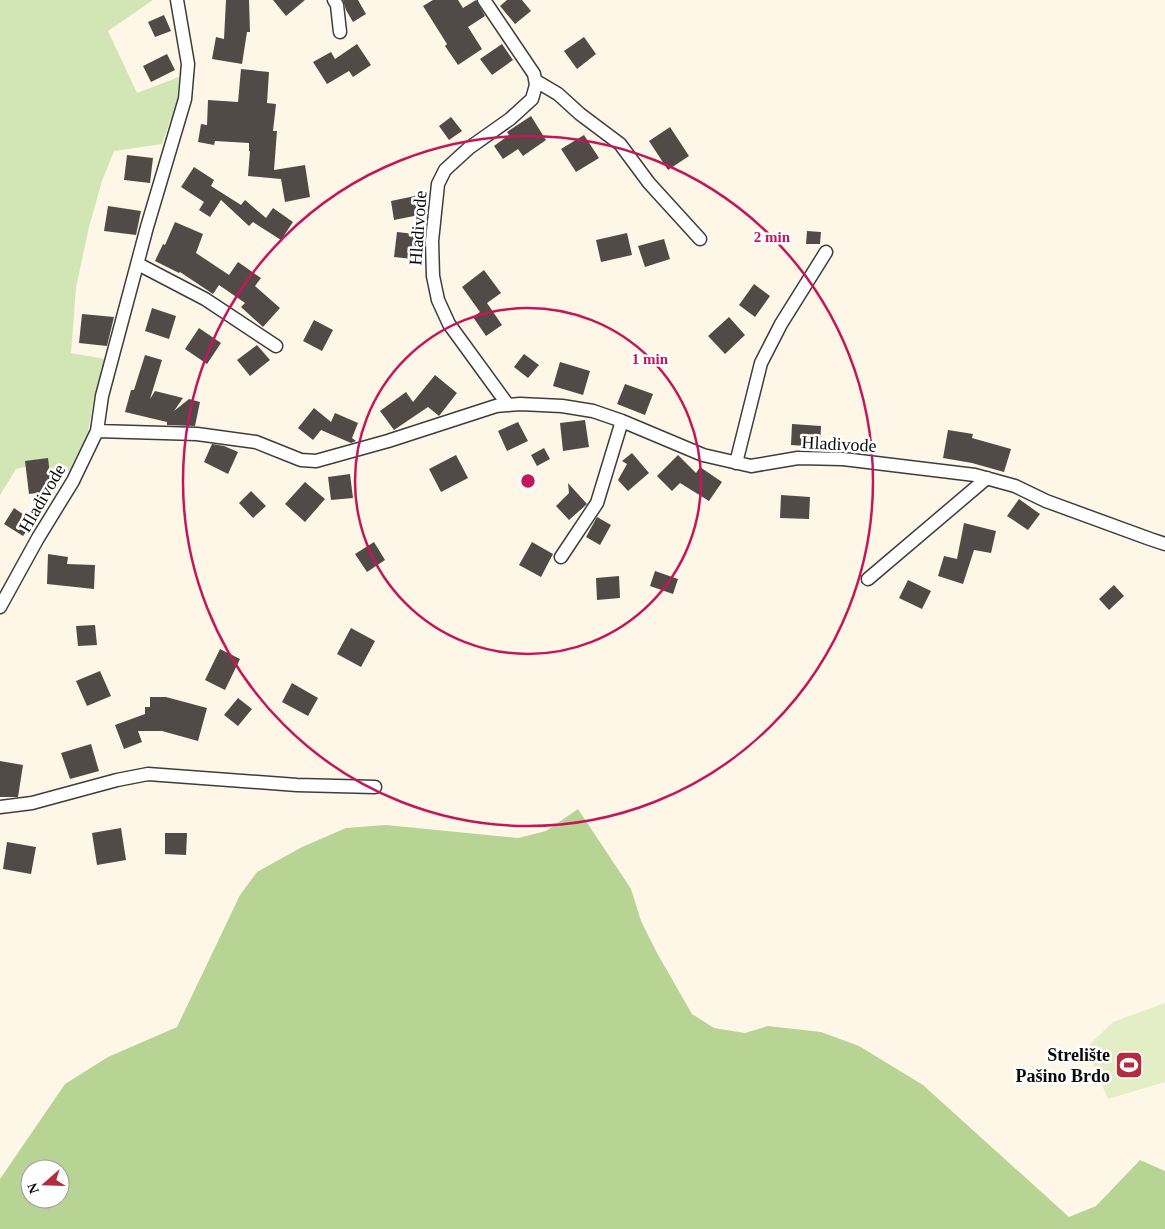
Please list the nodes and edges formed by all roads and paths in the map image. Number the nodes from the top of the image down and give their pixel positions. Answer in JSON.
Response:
{"nodes":[{"id":1,"x":177,"y":0,"type":"edge"},
{"id":2,"x":334,"y":0,"type":"edge"},
{"id":3,"x":484,"y":0,"type":"edge"},
{"id":4,"x":340,"y":32,"type":"dead end"},
{"id":5,"x":536,"y":81,"type":"junction"},
{"id":6,"x":700,"y":239,"type":"dead end"},
{"id":7,"x":826,"y":252,"type":"dead end"},
{"id":8,"x":138,"y":264,"type":"junction"},
{"id":9,"x":276,"y":346,"type":"dead end"},
{"id":10,"x":508,"y":405,"type":"junction"},
{"id":11,"x":622,"y":421,"type":"junction"},
{"id":12,"x":97,"y":431,"type":"junction"},
{"id":13,"x":736,"y":463,"type":"junction"},
{"id":14,"x":987,"y":478,"type":"junction"},
{"id":15,"x":1165,"y":544,"type":"edge"},
{"id":16,"x":561,"y":557,"type":"dead end"},
{"id":17,"x":868,"y":579,"type":"dead end"},
{"id":18,"x":0,"y":607,"type":"edge"},
{"id":19,"x":375,"y":787,"type":"dead end"},
{"id":20,"x":0,"y":807,"type":"edge"}],
"edges":[{"from":1,"to":8,"type":"street","name":"Hladivode"},
{"from":2,"to":4,"type":"street"},
{"from":3,"to":5,"type":"street"},
{"from":5,"to":6,"type":"street"},
{"from":5,"to":10,"type":"street","name":"Hladivode"},
{"from":7,"to":13,"type":"street"},
{"from":8,"to":9,"type":"street"},
{"from":8,"to":12,"type":"street","name":"Hladivode"},
{"from":10,"to":11,"type":"street","name":"Hladivode"},
{"from":10,"to":12,"type":"street","name":"Hladivode"},
{"from":11,"to":13,"type":"street","name":"Hladivode"},
{"from":11,"to":16,"type":"street"},
{"from":12,"to":18,"type":"street","name":"Hladivode"},
{"from":13,"to":14,"type":"street","name":"Hladivode"},
{"from":14,"to":15,"type":"street","name":"Hladivode"},
{"from":14,"to":17,"type":"street"},
{"from":19,"to":20,"type":"street"}]}
